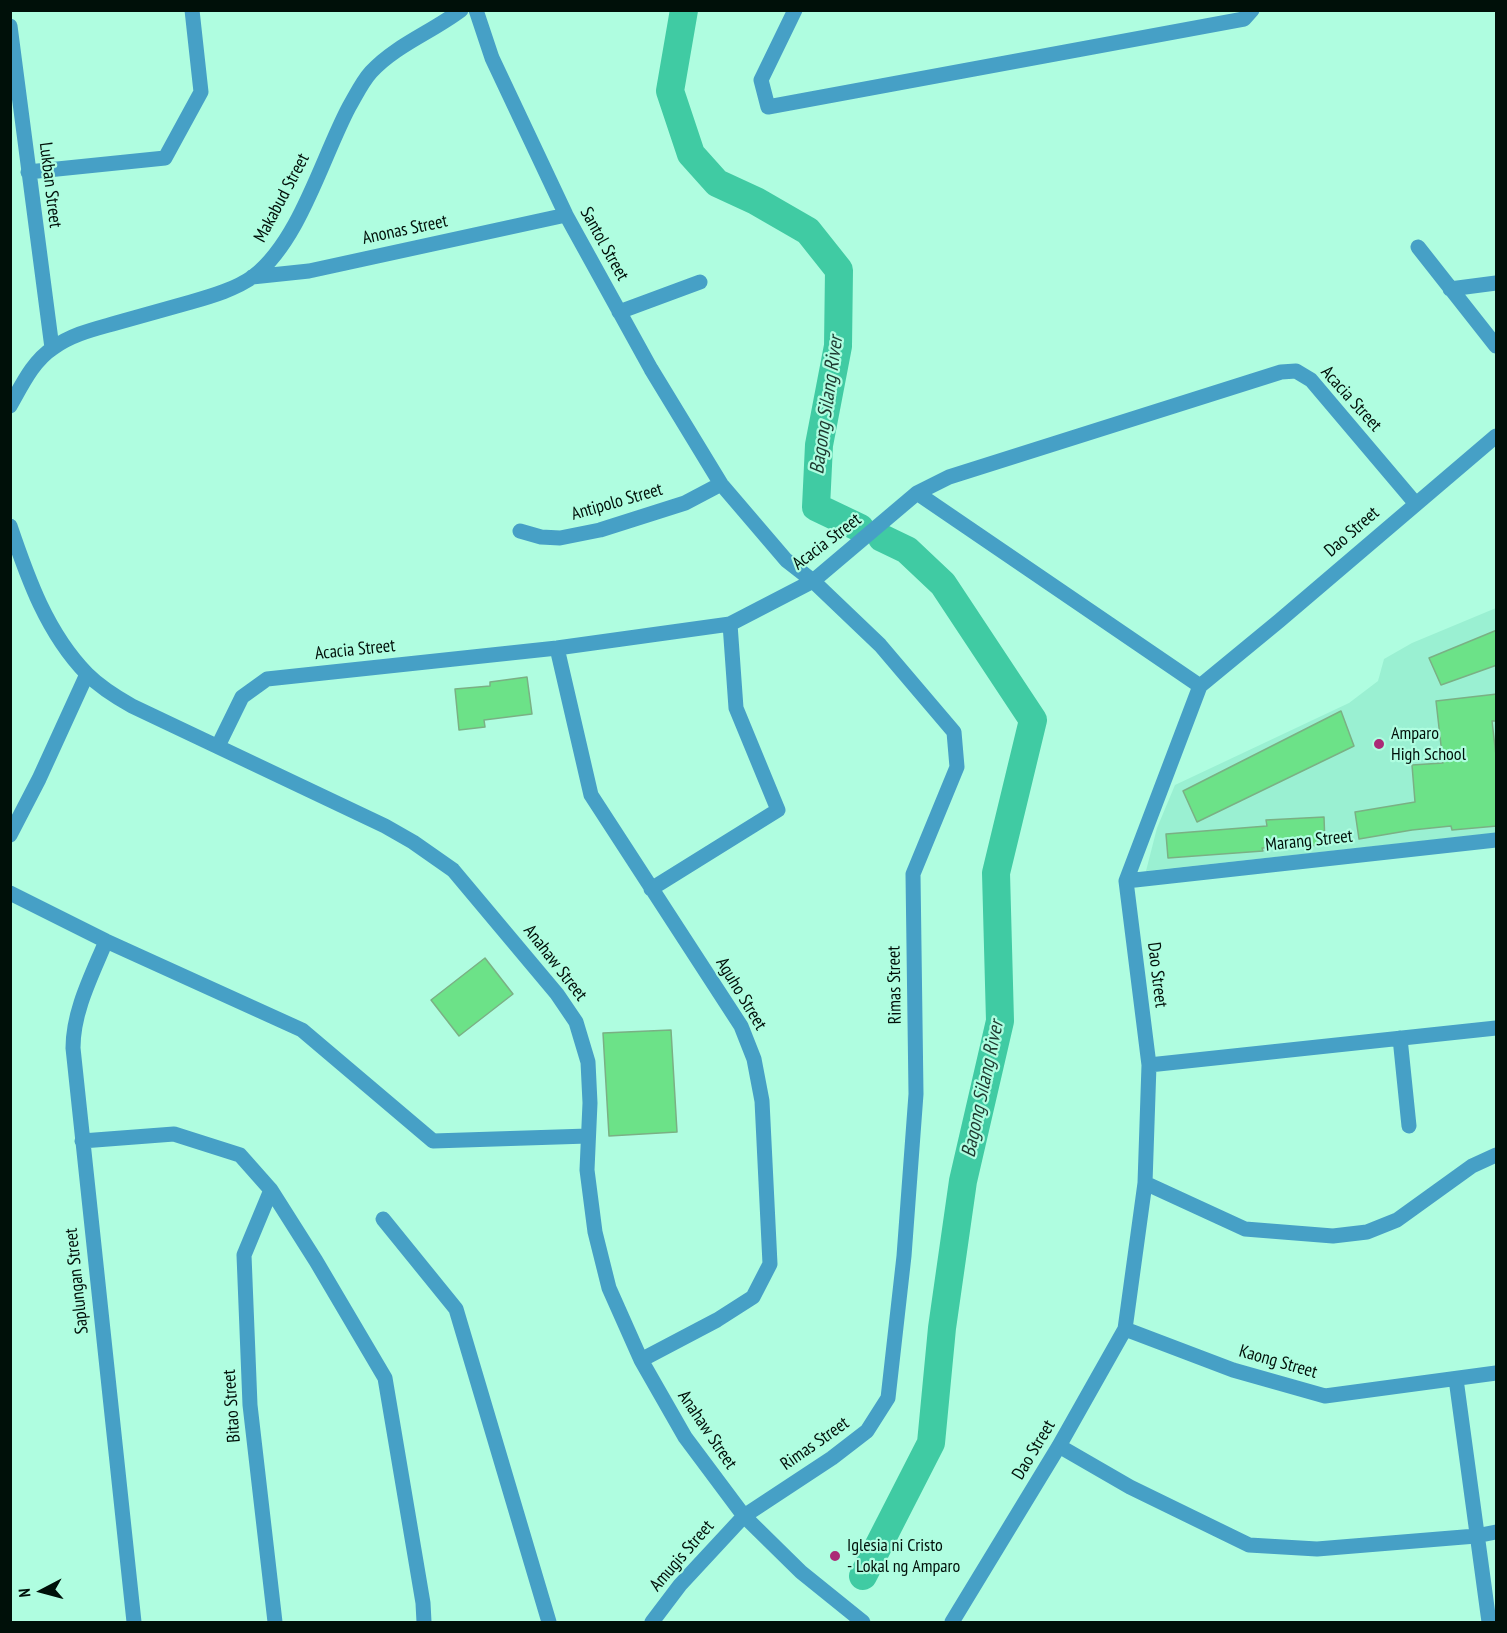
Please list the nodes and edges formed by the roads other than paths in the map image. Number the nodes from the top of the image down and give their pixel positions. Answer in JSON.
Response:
{"nodes":[{"id":1,"x":192,"y":10,"type":"edge"},
{"id":2,"x":461,"y":10,"type":"edge"},
{"id":3,"x":476,"y":10,"type":"edge"},
{"id":4,"x":795,"y":10,"type":"edge"},
{"id":5,"x":1248,"y":15,"type":"edge"},
{"id":6,"x":10,"y":26,"type":"edge"},
{"id":7,"x":28,"y":172,"type":"junction"},
{"id":8,"x":566,"y":215,"type":"junction"},
{"id":9,"x":1418,"y":247,"type":"dead end"},
{"id":10,"x":252,"y":277,"type":"junction"},
{"id":11,"x":700,"y":282,"type":"dead end"},
{"id":12,"x":1497,"y":283,"type":"edge"},
{"id":13,"x":1450,"y":289,"type":"junction"},
{"id":14,"x":619,"y":312,"type":"junction"},
{"id":15,"x":1497,"y":346,"type":"edge"},
{"id":16,"x":52,"y":348,"type":"junction"},
{"id":17,"x":10,"y":406,"type":"edge"},
{"id":18,"x":1497,"y":436,"type":"edge"},
{"id":19,"x":721,"y":484,"type":"junction"},
{"id":20,"x":917,"y":493,"type":"junction"},
{"id":21,"x":1416,"y":504,"type":"junction"},
{"id":22,"x":10,"y":526,"type":"edge"},
{"id":23,"x":520,"y":531,"type":"dead end"},
{"id":24,"x":813,"y":580,"type":"junction"},
{"id":25,"x":730,"y":624,"type":"junction"},
{"id":26,"x":557,"y":648,"type":"junction"},
{"id":27,"x":87,"y":674,"type":"junction"},
{"id":28,"x":1200,"y":686,"type":"junction"},
{"id":29,"x":218,"y":746,"type":"junction"},
{"id":30,"x":10,"y":835,"type":"edge"},
{"id":31,"x":1497,"y":840,"type":"edge"},
{"id":32,"x":1126,"y":881,"type":"junction"},
{"id":33,"x":651,"y":889,"type":"junction"},
{"id":34,"x":10,"y":892,"type":"edge"},
{"id":35,"x":106,"y":941,"type":"junction"},
{"id":36,"x":1497,"y":1028,"type":"edge"},
{"id":37,"x":1400,"y":1038,"type":"junction"},
{"id":38,"x":1149,"y":1065,"type":"junction"},
{"id":39,"x":1409,"y":1126,"type":"dead end"},
{"id":40,"x":588,"y":1136,"type":"junction"},
{"id":41,"x":82,"y":1140,"type":"junction"},
{"id":42,"x":1497,"y":1155,"type":"edge"},
{"id":43,"x":1145,"y":1183,"type":"junction"},
{"id":44,"x":271,"y":1191,"type":"junction"},
{"id":45,"x":383,"y":1219,"type":"dead end"},
{"id":46,"x":1125,"y":1329,"type":"junction"},
{"id":47,"x":641,"y":1360,"type":"junction"},
{"id":48,"x":1497,"y":1373,"type":"edge"},
{"id":49,"x":1456,"y":1379,"type":"junction"},
{"id":50,"x":1059,"y":1446,"type":"junction"},
{"id":51,"x":744,"y":1516,"type":"junction"},
{"id":52,"x":1497,"y":1532,"type":"edge"},
{"id":53,"x":1476,"y":1536,"type":"junction"},
{"id":54,"x":134,"y":1623,"type":"edge"},
{"id":55,"x":274,"y":1623,"type":"edge"},
{"id":56,"x":424,"y":1623,"type":"edge"},
{"id":57,"x":549,"y":1623,"type":"edge"},
{"id":58,"x":652,"y":1623,"type":"edge"},
{"id":59,"x":863,"y":1623,"type":"edge"},
{"id":60,"x":952,"y":1623,"type":"edge"},
{"id":61,"x":1488,"y":1623,"type":"edge"}],
"edges":[{"from":1,"to":7,"type":"street"},
{"from":2,"to":10,"type":"street","name":"Makabud Street"},
{"from":3,"to":8,"type":"street","name":"Santol Street"},
{"from":4,"to":5,"type":"street"},
{"from":6,"to":7,"type":"street","name":"Lukban Street"},
{"from":7,"to":16,"type":"street","name":"Lukban Street"},
{"from":8,"to":10,"type":"street","name":"Anonas Street"},
{"from":8,"to":14,"type":"street","name":"Santol Street"},
{"from":9,"to":13,"type":"street"},
{"from":10,"to":16,"type":"street","name":"Makabud Street"},
{"from":11,"to":14,"type":"street"},
{"from":12,"to":13,"type":"street"},
{"from":13,"to":15,"type":"street"},
{"from":14,"to":19,"type":"street","name":"Santol Street"},
{"from":16,"to":17,"type":"street","name":"Makabud Street"},
{"from":18,"to":21,"type":"street","name":"Dao Street"},
{"from":19,"to":23,"type":"street","name":"Antipolo Street"},
{"from":19,"to":24,"type":"street","name":"Rimas Street"},
{"from":20,"to":21,"type":"street","name":"Acacia Street"},
{"from":20,"to":24,"type":"street","name":"Acacia Street"},
{"from":20,"to":28,"type":"street"},
{"from":21,"to":28,"type":"street","name":"Dao Street"},
{"from":22,"to":27,"type":"street","name":"Anahaw Street"},
{"from":24,"to":25,"type":"street","name":"Acacia Street"},
{"from":24,"to":51,"type":"street","name":"Rimas Street"},
{"from":25,"to":26,"type":"street","name":"Acacia Street"},
{"from":25,"to":33,"type":"street"},
{"from":26,"to":29,"type":"street","name":"Acacia Street"},
{"from":26,"to":33,"type":"street","name":"Aguho Street"},
{"from":27,"to":29,"type":"street","name":"Anahaw Street"},
{"from":27,"to":30,"type":"street"},
{"from":28,"to":32,"type":"street","name":"Dao Street"},
{"from":29,"to":40,"type":"street","name":"Anahaw Street"},
{"from":31,"to":32,"type":"street","name":"Marang Street"},
{"from":32,"to":38,"type":"street","name":"Dao Street"},
{"from":33,"to":47,"type":"street","name":"Aguho Street"},
{"from":34,"to":35,"type":"street"},
{"from":35,"to":40,"type":"street"},
{"from":35,"to":41,"type":"street","name":"Saplungan Street"},
{"from":36,"to":37,"type":"street"},
{"from":37,"to":38,"type":"street"},
{"from":37,"to":39,"type":"street"},
{"from":38,"to":43,"type":"street","name":"Dao Street"},
{"from":40,"to":47,"type":"street","name":"Anahaw Street"},
{"from":41,"to":44,"type":"street"},
{"from":41,"to":54,"type":"street","name":"Saplungan Street"},
{"from":42,"to":43,"type":"street"},
{"from":43,"to":46,"type":"street","name":"Dao Street"},
{"from":44,"to":55,"type":"street","name":"Bitao Street"},
{"from":44,"to":56,"type":"street"},
{"from":45,"to":57,"type":"street"},
{"from":46,"to":49,"type":"street","name":"Kaong Street"},
{"from":46,"to":50,"type":"street","name":"Dao Street"},
{"from":47,"to":51,"type":"street","name":"Anahaw Street"},
{"from":48,"to":49,"type":"street","name":"Kaong Street"},
{"from":49,"to":53,"type":"street"},
{"from":50,"to":53,"type":"street"},
{"from":50,"to":60,"type":"street","name":"Dao Street"},
{"from":51,"to":58,"type":"street","name":"Amugis Street"},
{"from":51,"to":59,"type":"street","name":"Anahaw Street"},
{"from":52,"to":53,"type":"street"},
{"from":53,"to":61,"type":"street"}]}
